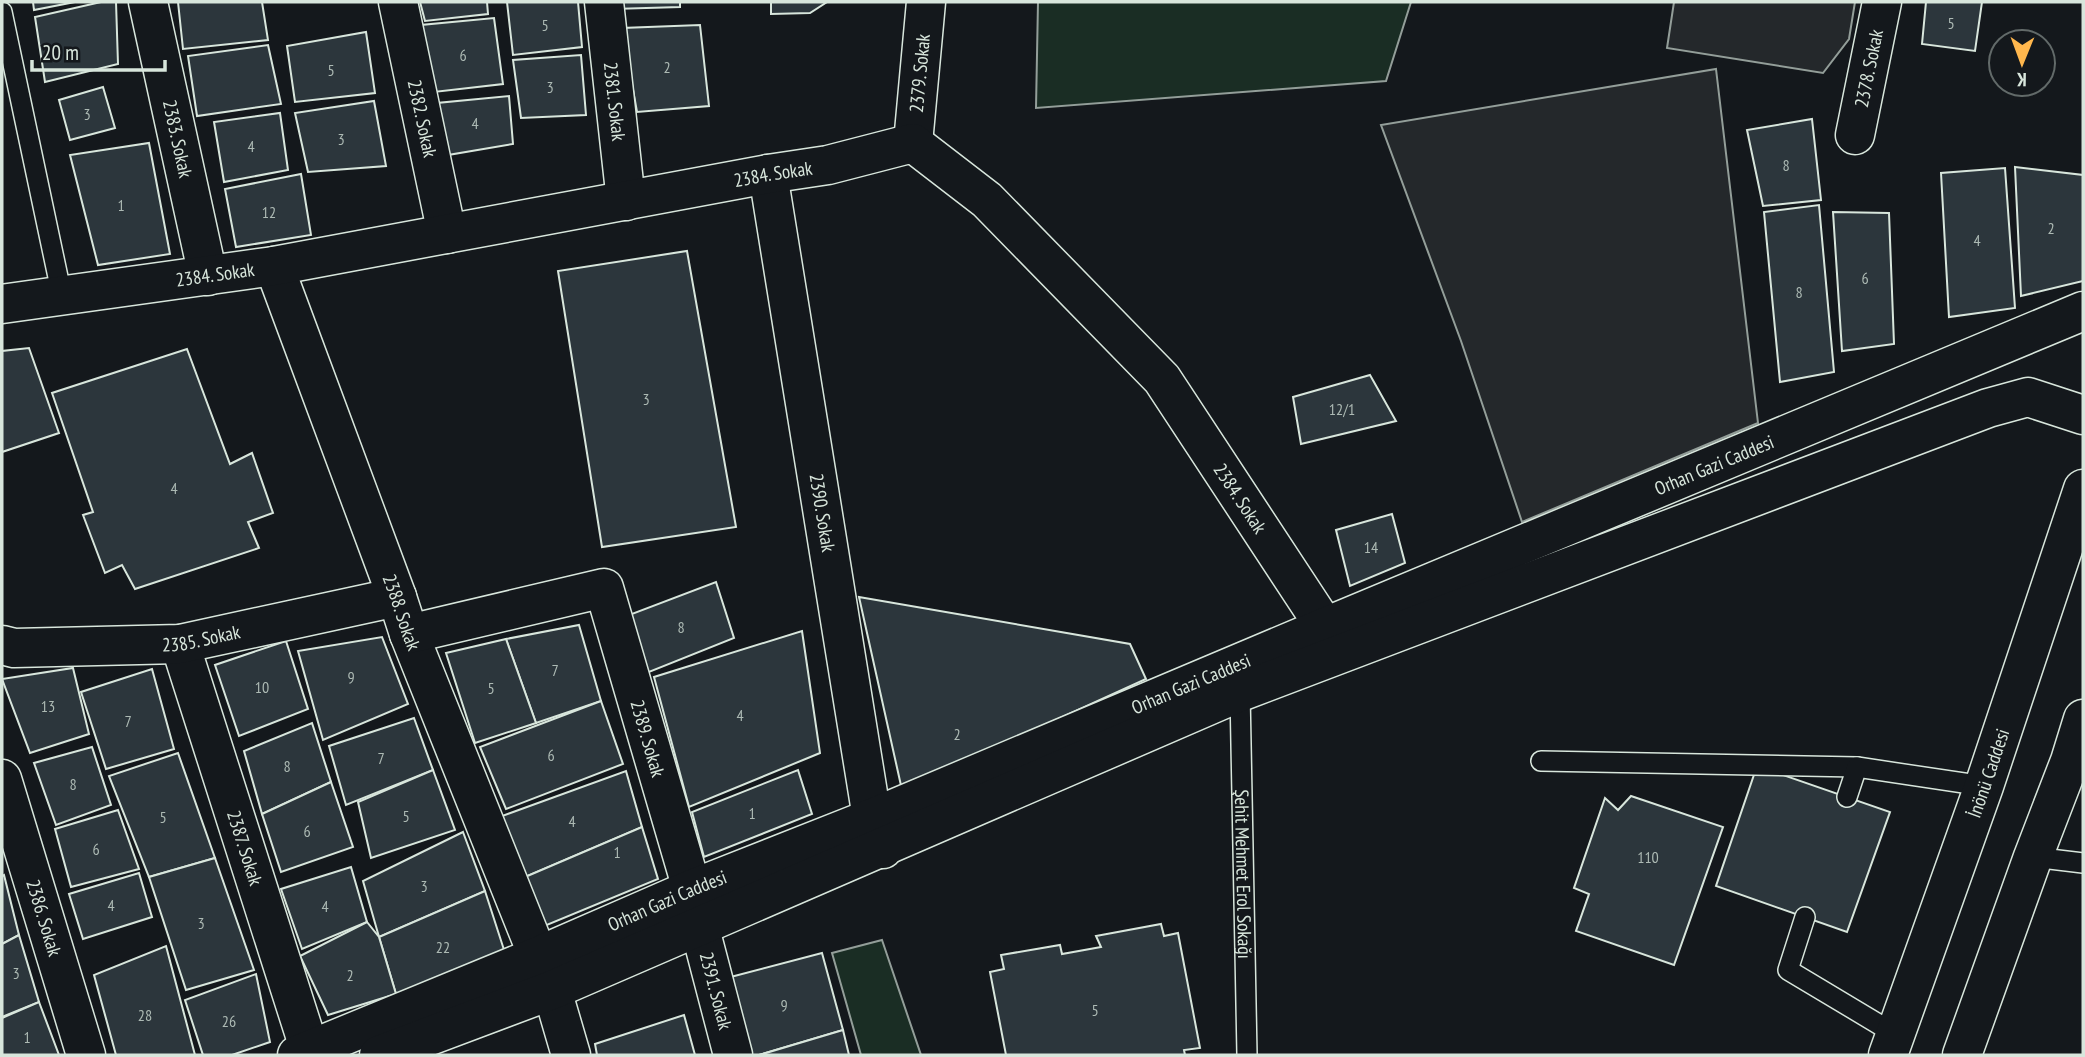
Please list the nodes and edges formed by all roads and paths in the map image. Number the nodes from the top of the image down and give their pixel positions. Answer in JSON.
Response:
{"nodes":[{"id":1,"x":148,"y":2,"type":"edge"},
{"id":2,"x":398,"y":2,"type":"edge"},
{"id":3,"x":604,"y":2,"type":"edge"},
{"id":4,"x":926,"y":2,"type":"edge"},
{"id":5,"x":1882,"y":2,"type":"edge"},
{"id":6,"x":2,"y":12,"type":"edge"},
{"id":7,"x":1856,"y":135,"type":"dead end"},
{"id":8,"x":913,"y":144,"type":"junction"},
{"id":9,"x":768,"y":174,"type":"junction"},
{"id":10,"x":626,"y":201,"type":"junction"},
{"id":11,"x":447,"y":234,"type":"junction"},
{"id":12,"x":274,"y":266,"type":"junction"},
{"id":13,"x":208,"y":276,"type":"junction"},
{"id":14,"x":62,"y":296,"type":"junction"},
{"id":15,"x":2,"y":304,"type":"edge"},
{"id":16,"x":2083,"y":311,"type":"edge"},
{"id":17,"x":2083,"y":415,"type":"edge"},
{"id":18,"x":2083,"y":489,"type":"edge"},
{"id":19,"x":397,"y":597,"type":"junction"},
{"id":20,"x":1325,"y":626,"type":"junction"},
{"id":21,"x":409,"y":634,"type":"junction"},
{"id":22,"x":180,"y":644,"type":"junction"},
{"id":23,"x":2,"y":645,"type":"edge"},
{"id":24,"x":1240,"y":692,"type":"junction"},
{"id":25,"x":2083,"y":719,"type":"edge"},
{"id":26,"x":1541,"y":761,"type":"dead end"},
{"id":27,"x":1857,"y":767,"type":"junction"},
{"id":28,"x":2,"y":779,"type":"edge"},
{"id":29,"x":1984,"y":786,"type":"junction"},
{"id":30,"x":1847,"y":797,"type":"dead end"},
{"id":31,"x":877,"y":833,"type":"junction"},
{"id":32,"x":2033,"y":857,"type":"junction"},
{"id":33,"x":2083,"y":863,"type":"edge"},
{"id":34,"x":696,"y":907,"type":"junction"},
{"id":35,"x":1805,"y":917,"type":"dead end"},
{"id":36,"x":545,"y":973,"type":"junction"},
{"id":37,"x":1891,"y":1045,"type":"edge"},
{"id":38,"x":303,"y":1053,"type":"edge"},
{"id":39,"x":86,"y":1055,"type":"edge"},
{"id":40,"x":379,"y":1055,"type":"edge"},
{"id":41,"x":571,"y":1055,"type":"edge"},
{"id":42,"x":733,"y":1055,"type":"edge"},
{"id":43,"x":1247,"y":1055,"type":"edge"},
{"id":44,"x":1962,"y":1055,"type":"edge"}],
"edges":[{"from":1,"to":13,"type":"street","name":"2383. Sokak"},
{"from":2,"to":11,"type":"street","name":"2382. Sokak"},
{"from":3,"to":10,"type":"street","name":"2381. Sokak"},
{"from":4,"to":8,"type":"street","name":"2379. Sokak"},
{"from":5,"to":7,"type":"street","name":"2378. Sokak"},
{"from":6,"to":14,"type":"lane"},
{"from":8,"to":9,"type":"street","name":"2384. Sokak"},
{"from":8,"to":20,"type":"street","name":"2384. Sokak"},
{"from":9,"to":10,"type":"street","name":"2384. Sokak"},
{"from":9,"to":31,"type":"street","name":"2390. Sokak"},
{"from":10,"to":11,"type":"street","name":"2384. Sokak"},
{"from":11,"to":12,"type":"street","name":"2384. Sokak"},
{"from":12,"to":13,"type":"street","name":"2384. Sokak"},
{"from":12,"to":19,"type":"street","name":"2388. Sokak"},
{"from":13,"to":14,"type":"street","name":"2384. Sokak"},
{"from":14,"to":15,"type":"street","name":"2384. Sokak"},
{"from":16,"to":20,"type":"street","name":"Orhan Gazi Caddesi"},
{"from":17,"to":24,"type":"street","name":"Orhan Gazi Caddesi"},
{"from":18,"to":29,"type":"street","name":"İnönü Caddesi"},
{"from":19,"to":21,"type":"street","name":"2388. Sokak"},
{"from":19,"to":22,"type":"street","name":"2385. Sokak"},
{"from":20,"to":31,"type":"street","name":"Orhan Gazi Caddesi"},
{"from":21,"to":34,"type":"street","name":"2389. Sokak"},
{"from":21,"to":36,"type":"street","name":"2388. Sokak"},
{"from":22,"to":23,"type":"street","name":"2385. Sokak"},
{"from":22,"to":38,"type":"street","name":"2387. Sokak"},
{"from":24,"to":31,"type":"street","name":"Orhan Gazi Caddesi"},
{"from":24,"to":43,"type":"lane","name":"Şehit Mehmet Erol Sokağı"},
{"from":25,"to":32,"type":"street"},
{"from":26,"to":27,"type":"lane"},
{"from":27,"to":29,"type":"lane"},
{"from":27,"to":30,"type":"lane"},
{"from":28,"to":39,"type":"street","name":"2386. Sokak"},
{"from":29,"to":37,"type":"street","name":"İnönü Caddesi"},
{"from":31,"to":34,"type":"street","name":"Orhan Gazi Caddesi"},
{"from":32,"to":33,"type":"lane"},
{"from":32,"to":44,"type":"street"},
{"from":34,"to":36,"type":"street","name":"Orhan Gazi Caddesi"},
{"from":34,"to":42,"type":"street","name":"2391. Sokak"},
{"from":35,"to":37,"type":"lane"},
{"from":36,"to":38,"type":"street","name":"Orhan Gazi Caddesi"},
{"from":36,"to":40,"type":"street","name":"Orhan Gazi Caddesi"},
{"from":36,"to":41,"type":"street","name":"2388. Sokak"}]}
